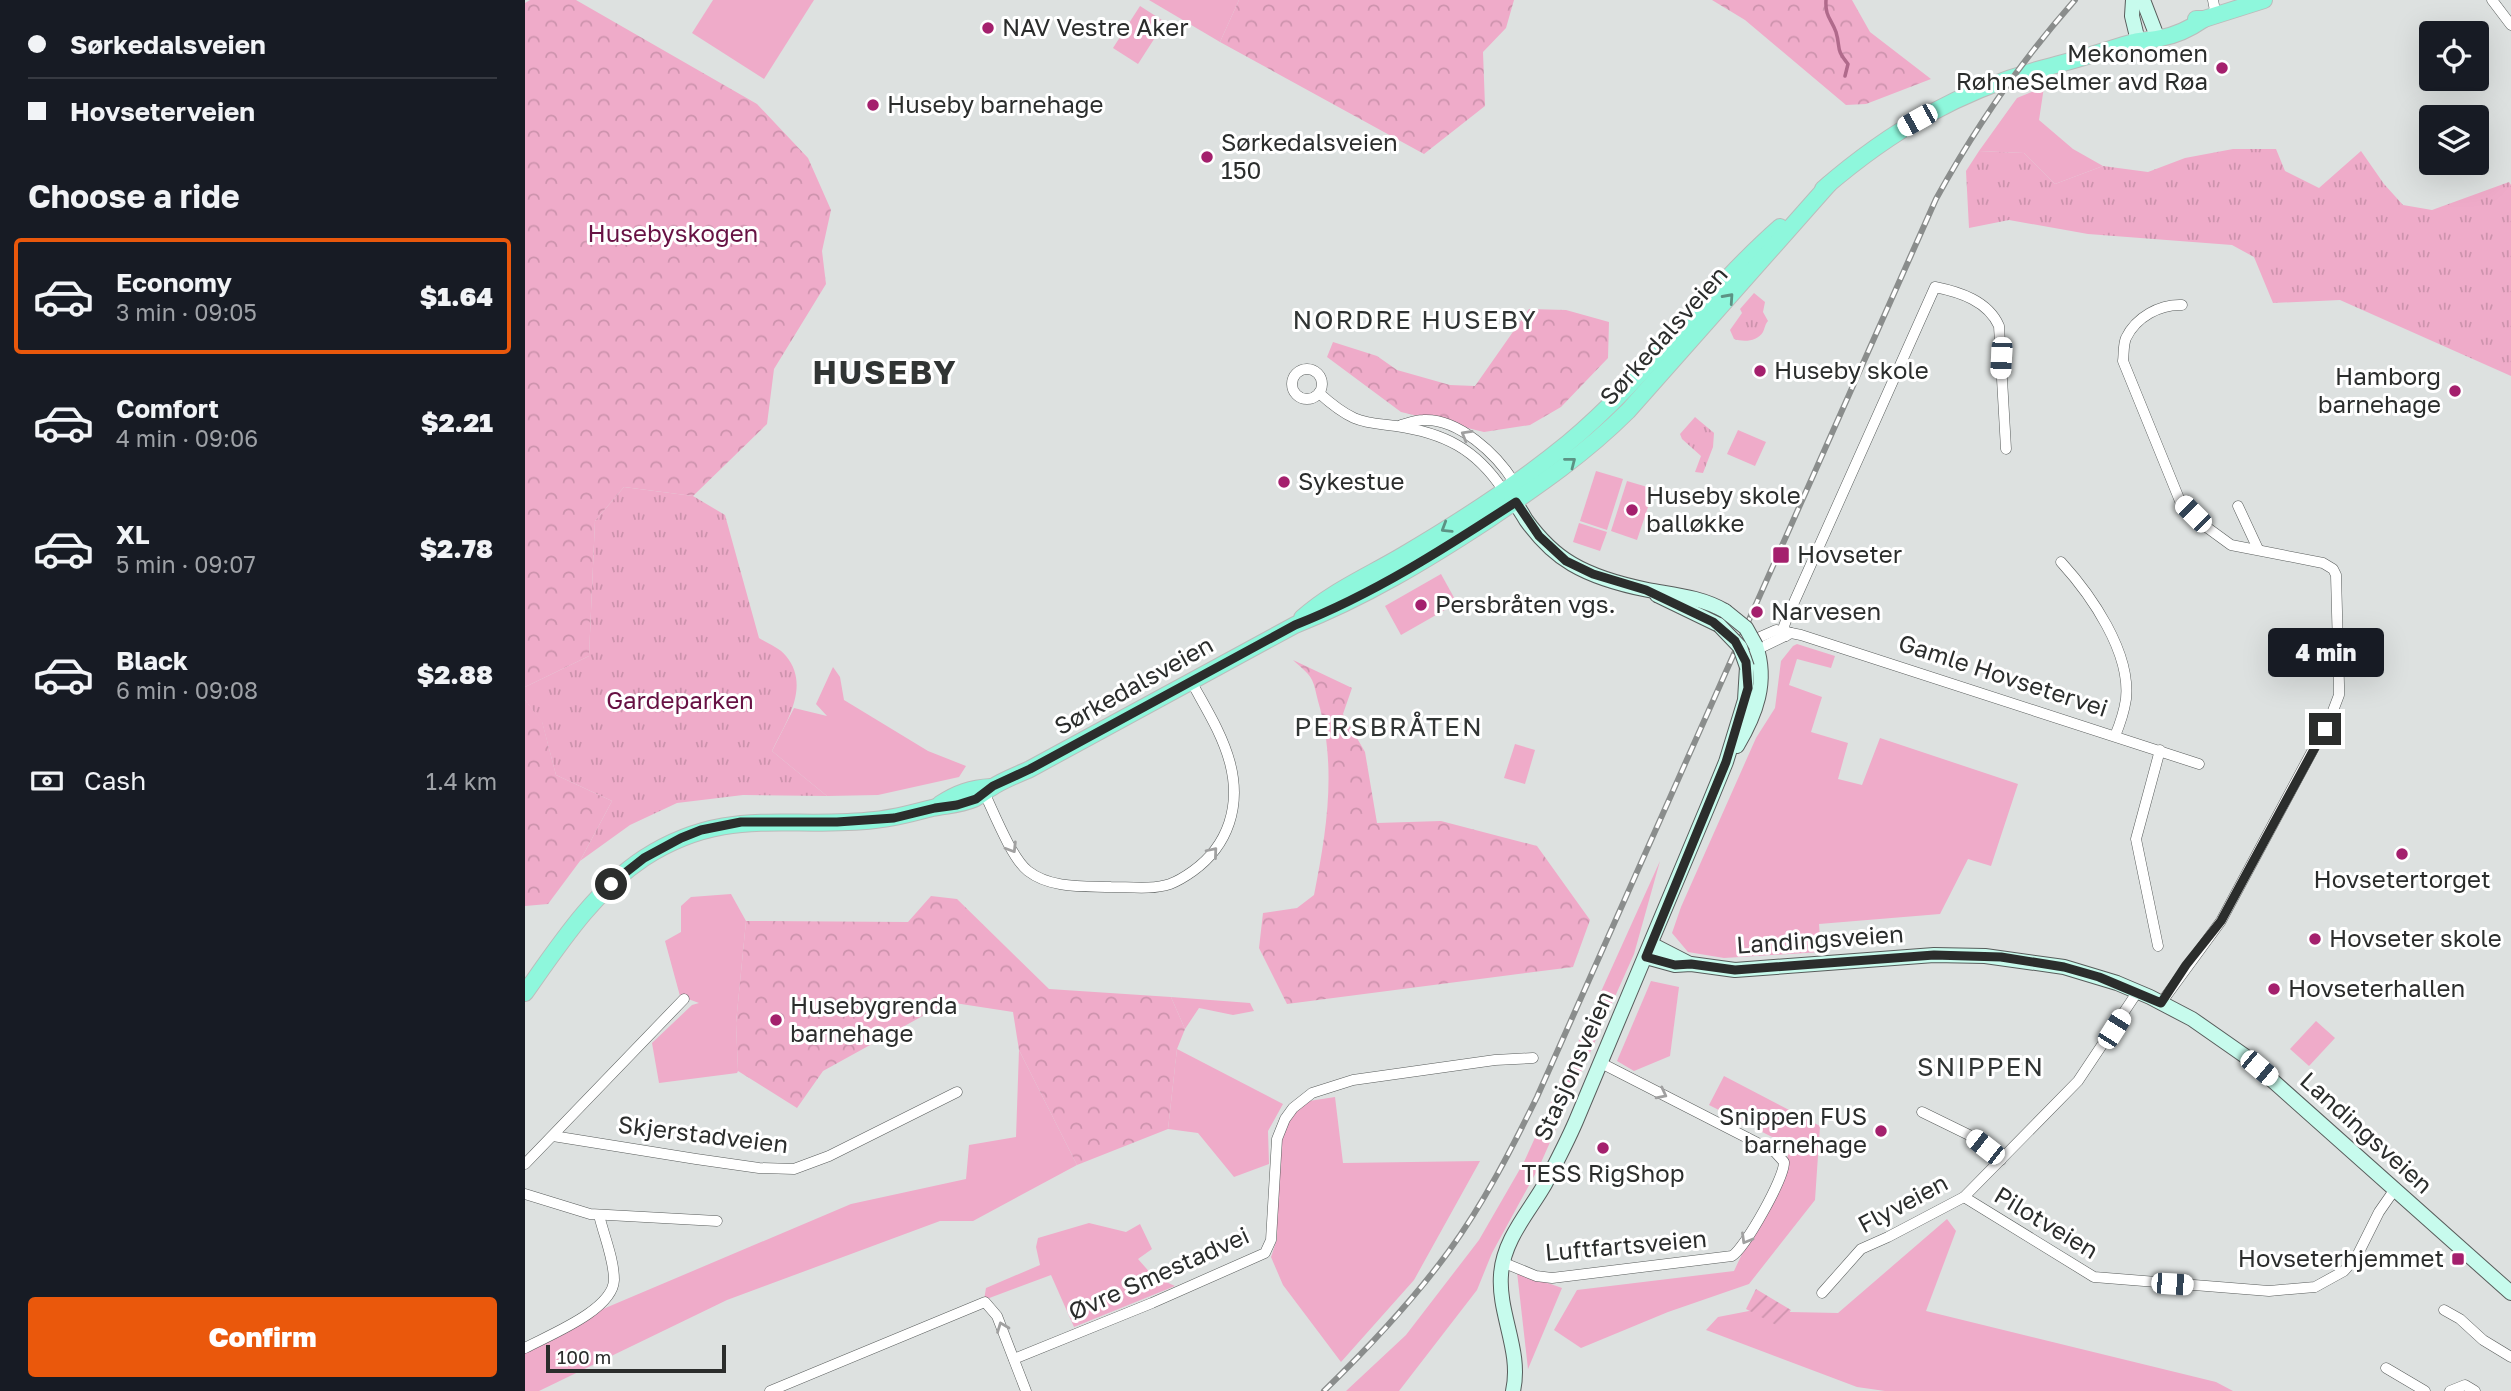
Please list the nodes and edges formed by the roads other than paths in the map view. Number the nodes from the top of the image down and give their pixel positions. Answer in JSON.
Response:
{"nodes":[{"id":1,"x":2133,"y":0,"type":"edge"},
{"id":2,"x":2143,"y":0,"type":"edge"},
{"id":3,"x":2264,"y":0,"type":"edge"},
{"id":4,"x":2492,"y":0,"type":"edge"},
{"id":5,"x":2211,"y":11,"type":"edge"},
{"id":6,"x":2511,"y":25,"type":"edge"},
{"id":7,"x":2156,"y":35,"type":"junction"},
{"id":8,"x":2138,"y":41,"type":"junction"},
{"id":9,"x":1829,"y":184,"type":"junction"},
{"id":10,"x":2182,"y":305,"type":"dead end"},
{"id":11,"x":1319,"y":393,"type":"dead end"},
{"id":12,"x":2006,"y":449,"type":"dead end"},
{"id":13,"x":1509,"y":486,"type":"junction"},
{"id":14,"x":1516,"y":502,"type":"junction"},
{"id":15,"x":2238,"y":506,"type":"dead end"},
{"id":16,"x":2258,"y":550,"type":"junction"},
{"id":17,"x":2061,"y":562,"type":"dead end"},
{"id":18,"x":1646,"y":590,"type":"junction"},
{"id":19,"x":1295,"y":625,"type":"junction"},
{"id":20,"x":1787,"y":633,"type":"junction"},
{"id":21,"x":1753,"y":650,"type":"junction"},
{"id":22,"x":1191,"y":681,"type":"junction"},
{"id":23,"x":2115,"y":736,"type":"junction"},
{"id":24,"x":2160,"y":750,"type":"junction"},
{"id":25,"x":2199,"y":764,"type":"dead end"},
{"id":26,"x":986,"y":789,"type":"junction"},
{"id":27,"x":2158,"y":946,"type":"dead end"},
{"id":28,"x":1649,"y":951,"type":"junction"},
{"id":29,"x":2138,"y":991,"type":"junction"},
{"id":30,"x":525,"y":993,"type":"edge"},
{"id":31,"x":684,"y":999,"type":"dead end"},
{"id":32,"x":2161,"y":1003,"type":"junction"},
{"id":33,"x":1533,"y":1058,"type":"dead end"},
{"id":34,"x":1601,"y":1063,"type":"junction"},
{"id":35,"x":957,"y":1092,"type":"dead end"},
{"id":36,"x":1921,"y":1112,"type":"dead end"},
{"id":37,"x":552,"y":1136,"type":"junction"},
{"id":38,"x":2001,"y":1160,"type":"junction"},
{"id":39,"x":525,"y":1164,"type":"edge"},
{"id":40,"x":2395,"y":1189,"type":"junction"},
{"id":41,"x":525,"y":1194,"type":"edge"},
{"id":42,"x":1963,"y":1197,"type":"junction"},
{"id":43,"x":599,"y":1216,"type":"junction"},
{"id":44,"x":716,"y":1221,"type":"dead end"},
{"id":45,"x":1502,"y":1262,"type":"junction"},
{"id":46,"x":1822,"y":1293,"type":"dead end"},
{"id":47,"x":2511,"y":1293,"type":"edge"},
{"id":48,"x":2444,"y":1310,"type":"dead end"},
{"id":49,"x":525,"y":1348,"type":"edge"},
{"id":50,"x":2511,"y":1357,"type":"edge"},
{"id":51,"x":1014,"y":1359,"type":"junction"},
{"id":52,"x":2386,"y":1367,"type":"dead end"},
{"id":53,"x":770,"y":1391,"type":"edge"},
{"id":54,"x":1026,"y":1391,"type":"edge"},
{"id":55,"x":1513,"y":1391,"type":"edge"},
{"id":56,"x":2425,"y":1391,"type":"edge"},
{"id":57,"x":2450,"y":1391,"type":"edge"},
{"id":58,"x":2475,"y":1391,"type":"edge"}],
"edges":[{"from":1,"to":8,"type":"street"},
{"from":2,"to":7,"type":"street"},
{"from":3,"to":5,"type":"main road","name":"Sørkedalsveien"},
{"from":4,"to":6,"type":"street"},
{"from":5,"to":7,"type":"main road","name":"Sørkedalsveien"},
{"from":7,"to":8,"type":"main road","name":"Sørkedalsveien"},
{"from":8,"to":9,"type":"main road","name":"Sørkedalsveien"},
{"from":9,"to":13,"type":"main road","name":"Sørkedalsveien"},
{"from":14,"to":9,"type":"main road","name":"Sørkedalsveien","one_way":true},
{"from":10,"to":16,"type":"street"},
{"from":11,"to":13,"type":"street"},
{"from":12,"to":20,"type":"street"},
{"from":13,"to":14,"type":"street"},
{"from":13,"to":19,"type":"main road","name":"Sørkedalsveien","one_way":true},
{"from":14,"to":18,"type":"street"},
{"from":14,"to":19,"type":"main road","name":"Sørkedalsveien"},
{"from":15,"to":16,"type":"street"},
{"from":16,"to":32,"type":"street"},
{"from":17,"to":23,"type":"street"},
{"from":18,"to":21,"type":"street","bridge":true},
{"from":18,"to":21,"type":"street","bridge":true},
{"from":19,"to":22,"type":"main road","name":"Sørkedalsveien"},
{"from":20,"to":21,"type":"street"},
{"from":20,"to":23,"type":"street","name":"Gamle Hovsetervei"},
{"from":21,"to":28,"type":"street","name":"Stasjonsveien"},
{"from":22,"to":26,"type":"main road","name":"Sørkedalsveien"},
{"from":26,"to":22,"type":"street","one_way":true},
{"from":23,"to":24,"type":"street","name":"Gamle Hovsetervei"},
{"from":24,"to":25,"type":"street","name":"Gamle Hovsetervei"},
{"from":24,"to":27,"type":"street"},
{"from":26,"to":30,"type":"main road","name":"Sørkedalsveien"},
{"from":28,"to":29,"type":"street","name":"Landingsveien"},
{"from":28,"to":34,"type":"street","name":"Stasjonsveien"},
{"from":29,"to":32,"type":"street","name":"Landingsveien"},
{"from":29,"to":38,"type":"street","name":"Flyveien"},
{"from":31,"to":37,"type":"street"},
{"from":32,"to":40,"type":"street","name":"Landingsveien"},
{"from":33,"to":51,"type":"street","name":"Øvre Smestadvei"},
{"from":34,"to":45,"type":"street","name":"Stasjonsveien"},
{"from":34,"to":45,"type":"street","name":"Luftfartsveien","one_way":true},
{"from":35,"to":37,"type":"street","name":"Skjerstadveien"},
{"from":36,"to":38,"type":"street"},
{"from":37,"to":39,"type":"street"},
{"from":38,"to":42,"type":"street","name":"Flyveien"},
{"from":40,"to":42,"type":"street","name":"Pilotveien"},
{"from":40,"to":47,"type":"street","name":"Landingsveien"},
{"from":41,"to":43,"type":"street"},
{"from":42,"to":46,"type":"street","name":"Flyveien"},
{"from":43,"to":44,"type":"street"},
{"from":43,"to":49,"type":"street"},
{"from":45,"to":55,"type":"street","name":"Stasjonsveien"},
{"from":48,"to":50,"type":"street"},
{"from":51,"to":53,"type":"street","one_way":true},
{"from":51,"to":54,"type":"street"},
{"from":52,"to":56,"type":"street"},
{"from":57,"to":58,"type":"street"}]}
